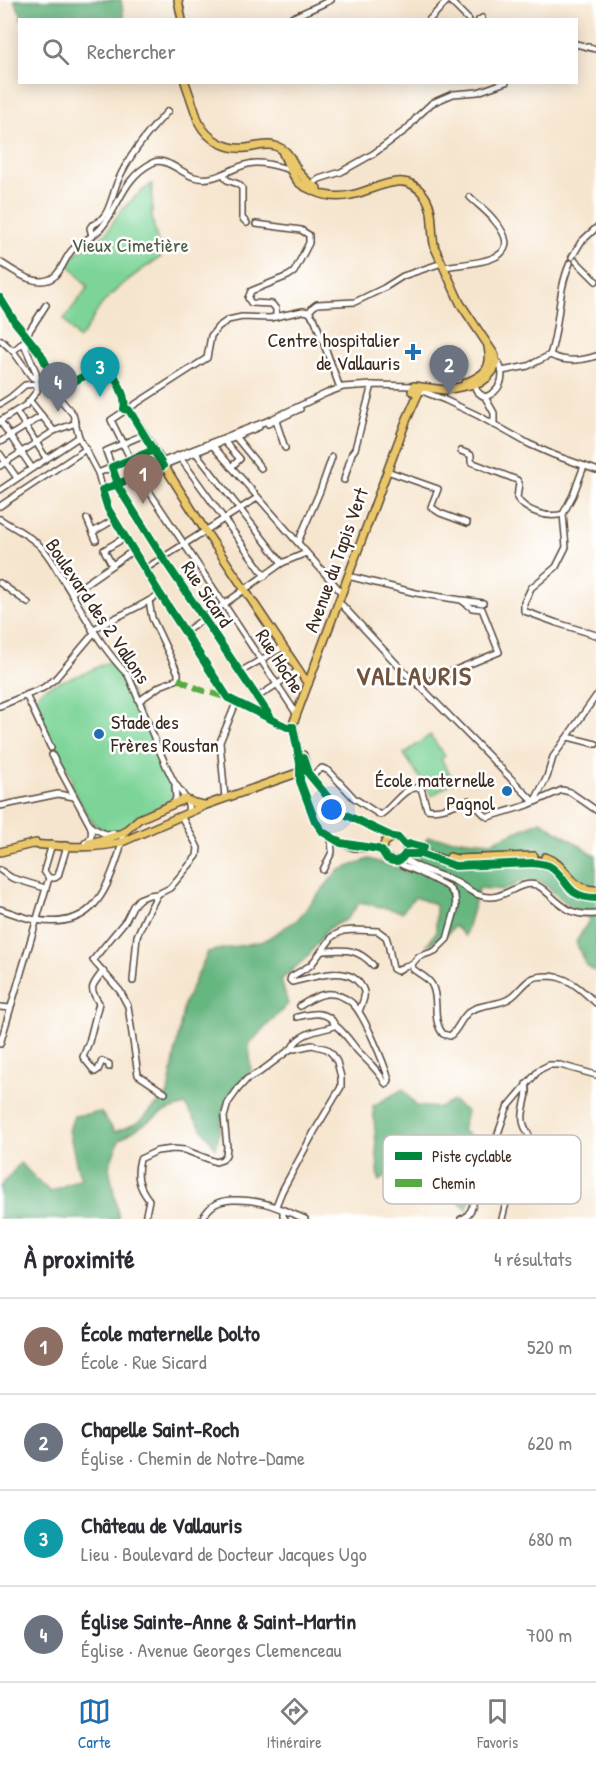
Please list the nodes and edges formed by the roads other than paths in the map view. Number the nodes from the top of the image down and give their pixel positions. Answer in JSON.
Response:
{"nodes":[{"id":1,"x":178,"y":0,"type":"edge"},
{"id":2,"x":331,"y":0,"type":"edge"},
{"id":3,"x":448,"y":0,"type":"edge"},
{"id":4,"x":182,"y":18,"type":"edge"},
{"id":5,"x":291,"y":18,"type":"edge"},
{"id":6,"x":431,"y":18,"type":"edge"},
{"id":7,"x":467,"y":18,"type":"edge"},
{"id":8,"x":578,"y":44,"type":"edge"},
{"id":9,"x":596,"y":49,"type":"edge"},
{"id":10,"x":186,"y":84,"type":"edge"},
{"id":11,"x":500,"y":84,"type":"edge"},
{"id":12,"x":168,"y":111,"type":"dead end"},
{"id":13,"x":292,"y":166,"type":"junction"},
{"id":14,"x":224,"y":175,"type":"junction"},
{"id":15,"x":309,"y":186,"type":"junction"},
{"id":16,"x":470,"y":197,"type":"dead end"},
{"id":17,"x":247,"y":223,"type":"dead end"},
{"id":18,"x":256,"y":224,"type":"dead end"},
{"id":19,"x":596,"y":228,"type":"edge"},
{"id":20,"x":92,"y":236,"type":"junction"},
{"id":21,"x":573,"y":260,"type":"junction"},
{"id":22,"x":0,"y":262,"type":"edge"},
{"id":23,"x":443,"y":265,"type":"junction"},
{"id":24,"x":596,"y":281,"type":"edge"},
{"id":25,"x":0,"y":298,"type":"edge"},
{"id":26,"x":46,"y":305,"type":"dead end"},
{"id":27,"x":309,"y":312,"type":"junction"},
{"id":28,"x":276,"y":317,"type":"junction"},
{"id":29,"x":26,"y":339,"type":"junction"},
{"id":30,"x":1,"y":340,"type":"edge"},
{"id":31,"x":13,"y":351,"type":"junction"},
{"id":32,"x":550,"y":355,"type":"junction"},
{"id":33,"x":596,"y":357,"type":"edge"},
{"id":34,"x":493,"y":364,"type":"junction"},
{"id":35,"x":502,"y":371,"type":"junction"},
{"id":36,"x":53,"y":378,"type":"junction"},
{"id":37,"x":37,"y":381,"type":"junction"},
{"id":38,"x":72,"y":382,"type":"junction"},
{"id":39,"x":475,"y":384,"type":"junction"},
{"id":40,"x":372,"y":385,"type":"junction"},
{"id":41,"x":459,"y":386,"type":"junction"},
{"id":42,"x":60,"y":387,"type":"junction"},
{"id":43,"x":338,"y":390,"type":"junction"},
{"id":44,"x":416,"y":391,"type":"junction"},
{"id":45,"x":488,"y":396,"type":"junction"},
{"id":46,"x":30,"y":401,"type":"junction"},
{"id":47,"x":0,"y":404,"type":"edge"},
{"id":48,"x":127,"y":408,"type":"junction"},
{"id":49,"x":16,"y":411,"type":"junction"},
{"id":50,"x":42,"y":416,"type":"junction"},
{"id":51,"x":276,"y":419,"type":"junction"},
{"id":52,"x":0,"y":421,"type":"edge"},
{"id":53,"x":76,"y":423,"type":"junction"},
{"id":54,"x":495,"y":425,"type":"junction"},
{"id":55,"x":26,"y":426,"type":"junction"},
{"id":56,"x":54,"y":431,"type":"junction"},
{"id":57,"x":144,"y":435,"type":"junction"},
{"id":58,"x":234,"y":435,"type":"junction"},
{"id":59,"x":10,"y":436,"type":"junction"},
{"id":60,"x":79,"y":437,"type":"junction"},
{"id":61,"x":225,"y":439,"type":"junction"},
{"id":62,"x":0,"y":442,"type":"edge"},
{"id":63,"x":36,"y":442,"type":"junction"},
{"id":64,"x":122,"y":444,"type":"junction"},
{"id":65,"x":215,"y":444,"type":"junction"},
{"id":66,"x":285,"y":448,"type":"dead end"},
{"id":67,"x":86,"y":450,"type":"junction"},
{"id":68,"x":154,"y":450,"type":"junction"},
{"id":69,"x":461,"y":451,"type":"dead end"},
{"id":70,"x":21,"y":452,"type":"junction"},
{"id":71,"x":194,"y":452,"type":"junction"},
{"id":72,"x":0,"y":454,"type":"edge"},
{"id":73,"x":182,"y":457,"type":"junction"},
{"id":74,"x":332,"y":457,"type":"dead end"},
{"id":75,"x":46,"y":458,"type":"junction"},
{"id":76,"x":131,"y":460,"type":"junction"},
{"id":77,"x":3,"y":464,"type":"edge"},
{"id":78,"x":162,"y":464,"type":"junction"},
{"id":79,"x":584,"y":466,"type":"junction"},
{"id":80,"x":112,"y":467,"type":"junction"},
{"id":81,"x":231,"y":467,"type":"junction"},
{"id":82,"x":32,"y":468,"type":"junction"},
{"id":83,"x":261,"y":468,"type":"dead end"},
{"id":84,"x":596,"y":470,"type":"edge"},
{"id":85,"x":387,"y":471,"type":"junction"},
{"id":86,"x":98,"y":473,"type":"junction"},
{"id":87,"x":139,"y":476,"type":"junction"},
{"id":88,"x":17,"y":478,"type":"junction"},
{"id":89,"x":344,"y":480,"type":"dead end"},
{"id":90,"x":117,"y":485,"type":"junction"},
{"id":91,"x":1,"y":488,"type":"edge"},
{"id":92,"x":102,"y":490,"type":"junction"},
{"id":93,"x":257,"y":498,"type":"junction"},
{"id":94,"x":0,"y":506,"type":"edge"},
{"id":95,"x":240,"y":509,"type":"junction"},
{"id":96,"x":563,"y":514,"type":"junction"},
{"id":97,"x":0,"y":519,"type":"edge"},
{"id":98,"x":87,"y":519,"type":"dead end"},
{"id":99,"x":115,"y":519,"type":"junction"},
{"id":100,"x":224,"y":521,"type":"junction"},
{"id":101,"x":467,"y":523,"type":"dead end"},
{"id":102,"x":93,"y":532,"type":"junction"},
{"id":103,"x":206,"y":532,"type":"junction"},
{"id":104,"x":126,"y":537,"type":"junction"},
{"id":105,"x":96,"y":540,"type":"dead end"},
{"id":106,"x":298,"y":542,"type":"junction"},
{"id":107,"x":185,"y":544,"type":"junction"},
{"id":108,"x":134,"y":550,"type":"junction"},
{"id":109,"x":306,"y":553,"type":"junction"},
{"id":110,"x":163,"y":558,"type":"junction"},
{"id":111,"x":282,"y":563,"type":"junction"},
{"id":112,"x":112,"y":565,"type":"junction"},
{"id":113,"x":145,"y":569,"type":"junction"},
{"id":114,"x":265,"y":576,"type":"junction"},
{"id":115,"x":348,"y":576,"type":"junction"},
{"id":116,"x":0,"y":583,"type":"edge"},
{"id":117,"x":246,"y":590,"type":"junction"},
{"id":118,"x":341,"y":592,"type":"junction"},
{"id":119,"x":72,"y":593,"type":"junction"},
{"id":120,"x":160,"y":594,"type":"junction"},
{"id":121,"x":461,"y":600,"type":"junction"},
{"id":122,"x":149,"y":601,"type":"junction"},
{"id":123,"x":338,"y":602,"type":"junction"},
{"id":124,"x":28,"y":603,"type":"dead end"},
{"id":125,"x":483,"y":603,"type":"dead end"},
{"id":126,"x":225,"y":605,"type":"junction"},
{"id":127,"x":204,"y":619,"type":"junction"},
{"id":128,"x":93,"y":631,"type":"junction"},
{"id":129,"x":185,"y":632,"type":"junction"},
{"id":130,"x":596,"y":635,"type":"edge"},
{"id":131,"x":283,"y":647,"type":"junction"},
{"id":132,"x":260,"y":659,"type":"junction"},
{"id":133,"x":299,"y":670,"type":"junction"},
{"id":134,"x":240,"y":672,"type":"junction"},
{"id":135,"x":308,"y":684,"type":"junction"},
{"id":136,"x":419,"y":685,"type":"junction"},
{"id":137,"x":277,"y":686,"type":"junction"},
{"id":138,"x":26,"y":695,"type":"junction"},
{"id":139,"x":596,"y":696,"type":"edge"},
{"id":140,"x":256,"y":698,"type":"junction"},
{"id":141,"x":140,"y":701,"type":"junction"},
{"id":142,"x":237,"y":703,"type":"junction"},
{"id":143,"x":0,"y":706,"type":"edge"},
{"id":144,"x":296,"y":713,"type":"junction"},
{"id":145,"x":273,"y":720,"type":"junction"},
{"id":146,"x":293,"y":727,"type":"junction"},
{"id":147,"x":568,"y":737,"type":"junction"},
{"id":148,"x":596,"y":744,"type":"edge"},
{"id":149,"x":51,"y":748,"type":"dead end"},
{"id":150,"x":52,"y":755,"type":"dead end"},
{"id":151,"x":300,"y":772,"type":"junction"},
{"id":152,"x":310,"y":774,"type":"junction"},
{"id":153,"x":66,"y":782,"type":"junction"},
{"id":154,"x":174,"y":782,"type":"junction"},
{"id":155,"x":58,"y":794,"type":"junction"},
{"id":156,"x":74,"y":796,"type":"junction"},
{"id":157,"x":225,"y":798,"type":"junction"},
{"id":158,"x":185,"y":799,"type":"junction"},
{"id":159,"x":534,"y":802,"type":"junction"},
{"id":160,"x":174,"y":803,"type":"junction"},
{"id":161,"x":206,"y":805,"type":"junction"},
{"id":162,"x":0,"y":806,"type":"edge"},
{"id":163,"x":596,"y":810,"type":"edge"},
{"id":164,"x":184,"y":815,"type":"junction"},
{"id":165,"x":133,"y":824,"type":"junction"},
{"id":166,"x":95,"y":833,"type":"junction"},
{"id":167,"x":138,"y":834,"type":"junction"},
{"id":168,"x":393,"y":837,"type":"junction"},
{"id":169,"x":122,"y":838,"type":"junction"},
{"id":170,"x":331,"y":838,"type":"junction"},
{"id":171,"x":341,"y":843,"type":"junction"},
{"id":172,"x":52,"y":844,"type":"junction"},
{"id":173,"x":65,"y":845,"type":"junction"},
{"id":174,"x":82,"y":845,"type":"junction"},
{"id":175,"x":405,"y":845,"type":"junction"},
{"id":176,"x":382,"y":851,"type":"junction"},
{"id":177,"x":0,"y":852,"type":"edge"},
{"id":178,"x":332,"y":852,"type":"junction"},
{"id":179,"x":402,"y":858,"type":"junction"},
{"id":180,"x":0,"y":870,"type":"edge"},
{"id":181,"x":323,"y":870,"type":"dead end"},
{"id":182,"x":49,"y":878,"type":"junction"},
{"id":183,"x":45,"y":888,"type":"junction"},
{"id":184,"x":596,"y":890,"type":"edge"},
{"id":185,"x":158,"y":894,"type":"junction"},
{"id":186,"x":596,"y":895,"type":"edge"},
{"id":187,"x":0,"y":909,"type":"edge"},
{"id":188,"x":596,"y":914,"type":"edge"},
{"id":189,"x":36,"y":920,"type":"junction"},
{"id":190,"x":322,"y":951,"type":"junction"},
{"id":191,"x":412,"y":964,"type":"junction"},
{"id":192,"x":373,"y":965,"type":"dead end"},
{"id":193,"x":103,"y":971,"type":"junction"},
{"id":194,"x":133,"y":981,"type":"dead end"},
{"id":195,"x":596,"y":1003,"type":"edge"},
{"id":196,"x":300,"y":1006,"type":"dead end"},
{"id":197,"x":0,"y":1007,"type":"edge"},
{"id":198,"x":10,"y":1008,"type":"junction"},
{"id":199,"x":359,"y":1011,"type":"junction"},
{"id":200,"x":297,"y":1017,"type":"dead end"},
{"id":201,"x":335,"y":1025,"type":"junction"},
{"id":202,"x":0,"y":1044,"type":"edge"},
{"id":203,"x":292,"y":1047,"type":"junction"},
{"id":204,"x":109,"y":1067,"type":"dead end"},
{"id":205,"x":596,"y":1075,"type":"edge"},
{"id":206,"x":526,"y":1084,"type":"junction"},
{"id":207,"x":165,"y":1093,"type":"dead end"},
{"id":208,"x":497,"y":1135,"type":"edge"},
{"id":209,"x":529,"y":1135,"type":"edge"},
{"id":210,"x":473,"y":1204,"type":"edge"},
{"id":211,"x":506,"y":1204,"type":"edge"},
{"id":212,"x":276,"y":1206,"type":"junction"},
{"id":213,"x":283,"y":1210,"type":"junction"},
{"id":214,"x":145,"y":1219,"type":"edge"},
{"id":215,"x":202,"y":1219,"type":"edge"},
{"id":216,"x":285,"y":1219,"type":"edge"},
{"id":217,"x":305,"y":1219,"type":"edge"},
{"id":218,"x":461,"y":1219,"type":"edge"},
{"id":219,"x":502,"y":1219,"type":"edge"}],
"edges":[{"from":1,"to":4,"type":"main road"},
{"from":2,"to":5,"type":"street"},
{"from":3,"to":6,"type":"street"},
{"from":3,"to":7,"type":"street"},
{"from":8,"to":9,"type":"street"},
{"from":10,"to":13,"type":"main road"},
{"from":11,"to":15,"type":"street"},
{"from":12,"to":20,"type":"street"},
{"from":13,"to":14,"type":"street"},
{"from":13,"to":15,"type":"main road"},
{"from":14,"to":17,"type":"street"},
{"from":14,"to":20,"type":"street"},
{"from":15,"to":23,"type":"main road"},
{"from":16,"to":23,"type":"street"},
{"from":18,"to":28,"type":"street"},
{"from":19,"to":21,"type":"street"},
{"from":20,"to":22,"type":"street"},
{"from":21,"to":24,"type":"street"},
{"from":21,"to":32,"type":"street"},
{"from":23,"to":27,"type":"street"},
{"from":23,"to":34,"type":"main road"},
{"from":25,"to":29,"type":"main road"},
{"from":26,"to":29,"type":"street"},
{"from":27,"to":28,"type":"street"},
{"from":27,"to":43,"type":"street"},
{"from":28,"to":48,"type":"street"},
{"from":29,"to":31,"type":"street"},
{"from":29,"to":36,"type":"main road"},
{"from":29,"to":37,"type":"street"},
{"from":30,"to":31,"type":"street"},
{"from":31,"to":37,"type":"street"},
{"from":32,"to":33,"type":"street"},
{"from":32,"to":35,"type":"street"},
{"from":34,"to":35,"type":"street"},
{"from":34,"to":39,"type":"main road"},
{"from":34,"to":41,"type":"main road"},
{"from":35,"to":45,"type":"street"},
{"from":36,"to":38,"type":"main road"},
{"from":36,"to":42,"type":"main road"},
{"from":37,"to":46,"type":"street"},
{"from":37,"to":47,"type":"street"},
{"from":38,"to":42,"type":"main road"},
{"from":38,"to":48,"type":"main road"},
{"from":39,"to":41,"type":"main road"},
{"from":39,"to":45,"type":"street"},
{"from":40,"to":43,"type":"street"},
{"from":40,"to":44,"type":"street"},
{"from":40,"to":89,"type":"street"},
{"from":41,"to":44,"type":"main road"},
{"from":42,"to":53,"type":"street"},
{"from":43,"to":51,"type":"street"},
{"from":44,"to":54,"type":"street"},
{"from":44,"to":85,"type":"main road","name":"Avenue du Tapis Vert"},
{"from":45,"to":54,"type":"street"},
{"from":46,"to":49,"type":"street"},
{"from":46,"to":50,"type":"street"},
{"from":48,"to":57,"type":"main road"},
{"from":48,"to":64,"type":"street"},
{"from":49,"to":52,"type":"street"},
{"from":49,"to":55,"type":"street"},
{"from":50,"to":55,"type":"street"},
{"from":50,"to":56,"type":"street"},
{"from":51,"to":58,"type":"street"},
{"from":51,"to":66,"type":"street"},
{"from":52,"to":59,"type":"street"},
{"from":53,"to":56,"type":"street"},
{"from":53,"to":60,"type":"street"},
{"from":54,"to":79,"type":"street"},
{"from":55,"to":59,"type":"street"},
{"from":55,"to":63,"type":"street"},
{"from":56,"to":63,"type":"street"},
{"from":57,"to":64,"type":"street"},
{"from":57,"to":68,"type":"main road"},
{"from":58,"to":61,"type":"street"},
{"from":58,"to":83,"type":"street"},
{"from":59,"to":62,"type":"street"},
{"from":59,"to":70,"type":"street"},
{"from":60,"to":67,"type":"street"},
{"from":60,"to":75,"type":"street"},
{"from":61,"to":65,"type":"street"},
{"from":61,"to":81,"type":"street"},
{"from":63,"to":70,"type":"street"},
{"from":63,"to":75,"type":"street"},
{"from":64,"to":76,"type":"street"},
{"from":64,"to":80,"type":"street"},
{"from":65,"to":71,"type":"street"},
{"from":65,"to":81,"type":"street"},
{"from":67,"to":86,"type":"street"},
{"from":67,"to":94,"type":"street"},
{"from":68,"to":76,"type":"street"},
{"from":68,"to":78,"type":"main road"},
{"from":69,"to":96,"type":"street"},
{"from":70,"to":77,"type":"street"},
{"from":70,"to":82,"type":"street"},
{"from":71,"to":73,"type":"street"},
{"from":71,"to":95,"type":"street"},
{"from":72,"to":77,"type":"street"},
{"from":73,"to":78,"type":"street"},
{"from":73,"to":100,"type":"street"},
{"from":74,"to":106,"type":"street"},
{"from":75,"to":82,"type":"street"},
{"from":76,"to":80,"type":"street"},
{"from":77,"to":88,"type":"street"},
{"from":78,"to":87,"type":"street"},
{"from":78,"to":103,"type":"main road"},
{"from":79,"to":84,"type":"street"},
{"from":79,"to":96,"type":"street"},
{"from":80,"to":86,"type":"street"},
{"from":80,"to":90,"type":"street","name":"Rue Sicard"},
{"from":81,"to":93,"type":"street"},
{"from":82,"to":88,"type":"street"},
{"from":85,"to":101,"type":"street"},
{"from":85,"to":115,"type":"main road","name":"Avenue du Tapis Vert"},
{"from":86,"to":92,"type":"street"},
{"from":87,"to":90,"type":"street"},
{"from":87,"to":107,"type":"street","name":"Rue Hoche"},
{"from":88,"to":91,"type":"street"},
{"from":90,"to":92,"type":"street"},
{"from":90,"to":110,"type":"street","name":"Rue Sicard"},
{"from":92,"to":99,"type":"street"},
{"from":93,"to":95,"type":"street"},
{"from":93,"to":106,"type":"street"},
{"from":95,"to":100,"type":"street"},
{"from":95,"to":111,"type":"street"},
{"from":96,"to":130,"type":"street"},
{"from":97,"to":119,"type":"street","name":"Boulevard des 2 Vallons"},
{"from":98,"to":102,"type":"street"},
{"from":99,"to":102,"type":"street"},
{"from":99,"to":104,"type":"street"},
{"from":100,"to":103,"type":"street"},
{"from":100,"to":114,"type":"street"},
{"from":102,"to":105,"type":"street"},
{"from":103,"to":107,"type":"street"},
{"from":103,"to":117,"type":"main road"},
{"from":104,"to":108,"type":"street"},
{"from":104,"to":112,"type":"street"},
{"from":106,"to":109,"type":"street"},
{"from":107,"to":110,"type":"street"},
{"from":107,"to":126,"type":"street","name":"Rue Hoche"},
{"from":108,"to":112,"type":"street"},
{"from":108,"to":113,"type":"street"},
{"from":109,"to":111,"type":"street"},
{"from":109,"to":118,"type":"street"},
{"from":110,"to":113,"type":"street"},
{"from":110,"to":127,"type":"street","name":"Rue Sicard"},
{"from":111,"to":114,"type":"street"},
{"from":112,"to":119,"type":"street"},
{"from":113,"to":120,"type":"street"},
{"from":114,"to":117,"type":"street"},
{"from":115,"to":118,"type":"main road","name":"Avenue du Tapis Vert"},
{"from":115,"to":121,"type":"street"},
{"from":116,"to":124,"type":"street"},
{"from":117,"to":126,"type":"street"},
{"from":117,"to":131,"type":"main road"},
{"from":118,"to":123,"type":"main road","name":"Avenue du Tapis Vert"},
{"from":119,"to":128,"type":"street","name":"Boulevard des 2 Vallons"},
{"from":120,"to":122,"type":"street"},
{"from":120,"to":129,"type":"street"},
{"from":121,"to":125,"type":"street"},
{"from":121,"to":136,"type":"street"},
{"from":122,"to":128,"type":"street"},
{"from":122,"to":141,"type":"street"},
{"from":123,"to":135,"type":"main road","name":"Avenue du Tapis Vert"},
{"from":123,"to":136,"type":"street"},
{"from":126,"to":127,"type":"street"},
{"from":126,"to":132,"type":"street","name":"Rue Hoche"},
{"from":127,"to":129,"type":"street"},
{"from":127,"to":134,"type":"street","name":"Rue Sicard"},
{"from":128,"to":138,"type":"street"},
{"from":128,"to":141,"type":"street","name":"Boulevard des 2 Vallons"},
{"from":129,"to":142,"type":"street"},
{"from":131,"to":132,"type":"street"},
{"from":131,"to":133,"type":"main road"},
{"from":132,"to":134,"type":"street"},
{"from":132,"to":137,"type":"street","name":"Rue Hoche"},
{"from":133,"to":135,"type":"main road"},
{"from":133,"to":137,"type":"street"},
{"from":134,"to":140,"type":"street","name":"Rue Sicard"},
{"from":135,"to":144,"type":"main road","name":"Avenue du Tapis Vert"},
{"from":136,"to":159,"type":"street"},
{"from":137,"to":140,"type":"street"},
{"from":137,"to":144,"type":"street","name":"Rue Hoche"},
{"from":138,"to":143,"type":"street"},
{"from":138,"to":149,"type":"street"},
{"from":139,"to":147,"type":"street"},
{"from":140,"to":145,"type":"street","name":"Rue Sicard"},
{"from":141,"to":154,"type":"street","name":"Boulevard des 2 Vallons"},
{"from":142,"to":145,"type":"street"},
{"from":142,"to":157,"type":"street"},
{"from":144,"to":146,"type":"main road","name":"Avenue du Tapis Vert"},
{"from":145,"to":146,"type":"street"},
{"from":146,"to":151,"type":"main road"},
{"from":146,"to":152,"type":"main road"},
{"from":147,"to":148,"type":"street"},
{"from":147,"to":159,"type":"street"},
{"from":150,"to":153,"type":"street"},
{"from":151,"to":152,"type":"main road"},
{"from":151,"to":157,"type":"main road"},
{"from":151,"to":170,"type":"main road"},
{"from":152,"to":159,"type":"street"},
{"from":152,"to":168,"type":"main road"},
{"from":153,"to":155,"type":"street"},
{"from":153,"to":156,"type":"street"},
{"from":154,"to":158,"type":"street"},
{"from":154,"to":160,"type":"street"},
{"from":155,"to":156,"type":"street"},
{"from":155,"to":162,"type":"street"},
{"from":156,"to":166,"type":"street"},
{"from":157,"to":161,"type":"main road"},
{"from":158,"to":160,"type":"main road"},
{"from":158,"to":161,"type":"main road"},
{"from":158,"to":164,"type":"street"},
{"from":159,"to":163,"type":"street"},
{"from":160,"to":165,"type":"main road"},
{"from":161,"to":164,"type":"main road"},
{"from":164,"to":167,"type":"main road"},
{"from":164,"to":185,"type":"street"},
{"from":165,"to":167,"type":"street"},
{"from":165,"to":169,"type":"main road"},
{"from":166,"to":169,"type":"street"},
{"from":166,"to":169,"type":"main road"},
{"from":166,"to":174,"type":"main road"},
{"from":166,"to":174,"type":"street"},
{"from":167,"to":169,"type":"main road"},
{"from":168,"to":175,"type":"main road"},
{"from":168,"to":176,"type":"main road"},
{"from":169,"to":174,"type":"main road"},
{"from":169,"to":189,"type":"street"},
{"from":170,"to":171,"type":"main road"},
{"from":170,"to":178,"type":"street"},
{"from":171,"to":176,"type":"main road"},
{"from":171,"to":178,"type":"street"},
{"from":172,"to":173,"type":"main road"},
{"from":172,"to":177,"type":"main road"},
{"from":172,"to":182,"type":"street"},
{"from":173,"to":174,"type":"main road"},
{"from":173,"to":182,"type":"street"},
{"from":175,"to":179,"type":"main road"},
{"from":175,"to":184,"type":"main road"},
{"from":176,"to":179,"type":"main road"},
{"from":178,"to":181,"type":"street"},
{"from":179,"to":186,"type":"main road"},
{"from":179,"to":188,"type":"street"},
{"from":179,"to":191,"type":"street"},
{"from":180,"to":183,"type":"street"},
{"from":182,"to":183,"type":"street"},
{"from":183,"to":189,"type":"street"},
{"from":185,"to":193,"type":"street"},
{"from":185,"to":194,"type":"street"},
{"from":187,"to":189,"type":"street"},
{"from":189,"to":198,"type":"street"},
{"from":190,"to":191,"type":"street"},
{"from":190,"to":192,"type":"street"},
{"from":190,"to":199,"type":"street"},
{"from":191,"to":195,"type":"street"},
{"from":193,"to":204,"type":"street"},
{"from":193,"to":207,"type":"street"},
{"from":196,"to":199,"type":"street"},
{"from":197,"to":198,"type":"street"},
{"from":198,"to":202,"type":"street"},
{"from":199,"to":201,"type":"street"},
{"from":200,"to":201,"type":"street"},
{"from":201,"to":203,"type":"street"},
{"from":203,"to":212,"type":"street"},
{"from":203,"to":214,"type":"street"},
{"from":205,"to":206,"type":"street"},
{"from":206,"to":208,"type":"street"},
{"from":206,"to":209,"type":"street"},
{"from":210,"to":218,"type":"street"},
{"from":211,"to":219,"type":"street"},
{"from":212,"to":213,"type":"street"},
{"from":212,"to":215,"type":"street"},
{"from":213,"to":216,"type":"street"},
{"from":213,"to":217,"type":"street"}]}
